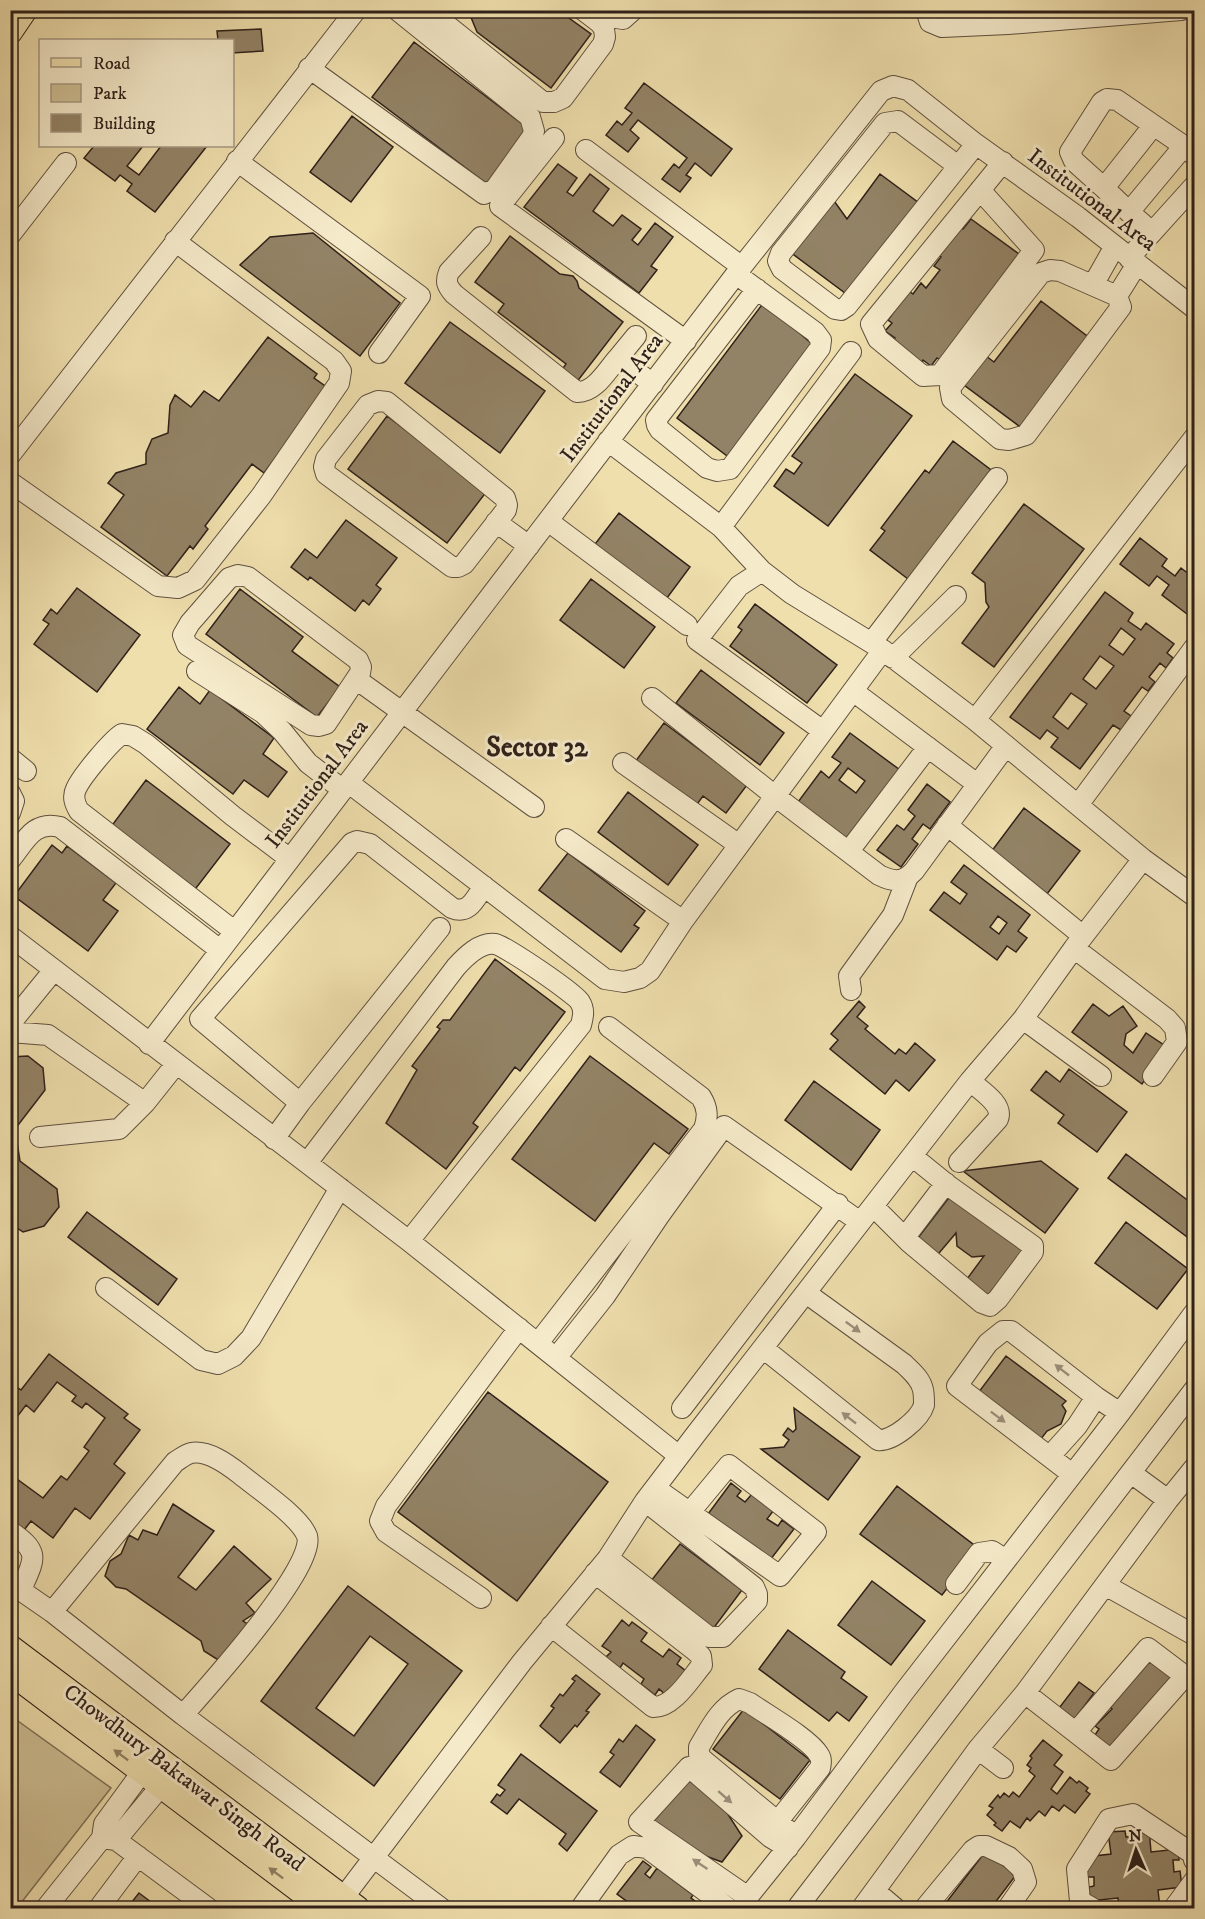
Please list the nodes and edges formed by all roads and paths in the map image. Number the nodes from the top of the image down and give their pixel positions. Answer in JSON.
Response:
{"nodes":[{"id":1,"x":25,"y":10,"type":"edge"},
{"id":2,"x":356,"y":10,"type":"edge"},
{"id":3,"x":397,"y":10,"type":"edge"},
{"id":4,"x":428,"y":10,"type":"edge"},
{"id":5,"x":583,"y":10,"type":"edge"},
{"id":6,"x":600,"y":10,"type":"edge"},
{"id":7,"x":633,"y":10,"type":"edge"},
{"id":8,"x":926,"y":10,"type":"edge"},
{"id":9,"x":1181,"y":10,"type":"edge"},
{"id":10,"x":1175,"y":11,"type":"edge"},
{"id":11,"x":1076,"y":15,"type":"edge"},
{"id":12,"x":1008,"y":17,"type":"edge"},
{"id":13,"x":10,"y":32,"type":"edge"},
{"id":14,"x":309,"y":68,"type":"junction"},
{"id":15,"x":1153,"y":126,"type":"junction"},
{"id":16,"x":554,"y":138,"type":"dead end"},
{"id":17,"x":976,"y":144,"type":"junction"},
{"id":18,"x":586,"y":150,"type":"dead end"},
{"id":19,"x":1189,"y":150,"type":"edge"},
{"id":20,"x":237,"y":161,"type":"junction"},
{"id":21,"x":1002,"y":162,"type":"junction"},
{"id":22,"x":66,"y":164,"type":"dead end"},
{"id":23,"x":958,"y":166,"type":"junction"},
{"id":24,"x":1194,"y":186,"type":"edge"},
{"id":25,"x":1104,"y":188,"type":"junction"},
{"id":26,"x":981,"y":190,"type":"junction"},
{"id":27,"x":1129,"y":212,"type":"junction"},
{"id":28,"x":1152,"y":232,"type":"junction"},
{"id":29,"x":10,"y":235,"type":"edge"},
{"id":30,"x":481,"y":237,"type":"dead end"},
{"id":31,"x":175,"y":241,"type":"junction"},
{"id":32,"x":1127,"y":256,"type":"junction"},
{"id":33,"x":739,"y":270,"type":"junction"},
{"id":34,"x":1093,"y":285,"type":"junction"},
{"id":35,"x":757,"y":289,"type":"junction"},
{"id":36,"x":1117,"y":296,"type":"junction"},
{"id":37,"x":1194,"y":308,"type":"edge"},
{"id":38,"x":636,"y":336,"type":"dead end"},
{"id":39,"x":686,"y":342,"type":"junction"},
{"id":40,"x":851,"y":352,"type":"dead end"},
{"id":41,"x":379,"y":353,"type":"dead end"},
{"id":42,"x":618,"y":358,"type":"junction"},
{"id":43,"x":651,"y":387,"type":"junction"},
{"id":44,"x":668,"y":405,"type":"junction"},
{"id":45,"x":1194,"y":438,"type":"edge"},
{"id":46,"x":608,"y":441,"type":"junction"},
{"id":47,"x":10,"y":455,"type":"edge"},
{"id":48,"x":998,"y":478,"type":"dead end"},
{"id":49,"x":10,"y":483,"type":"edge"},
{"id":50,"x":548,"y":521,"type":"junction"},
{"id":51,"x":496,"y":522,"type":"junction"},
{"id":52,"x":721,"y":527,"type":"junction"},
{"id":53,"x":529,"y":546,"type":"junction"},
{"id":54,"x":762,"y":571,"type":"junction"},
{"id":55,"x":956,"y":596,"type":"dead end"},
{"id":56,"x":687,"y":625,"type":"dead end"},
{"id":57,"x":1194,"y":648,"type":"edge"},
{"id":58,"x":882,"y":650,"type":"junction"},
{"id":59,"x":197,"y":671,"type":"dead end"},
{"id":60,"x":356,"y":679,"type":"junction"},
{"id":61,"x":854,"y":691,"type":"junction"},
{"id":62,"x":652,"y":698,"type":"dead end"},
{"id":63,"x":401,"y":713,"type":"junction"},
{"id":64,"x":975,"y":720,"type":"junction"},
{"id":65,"x":823,"y":730,"type":"junction"},
{"id":66,"x":928,"y":747,"type":"junction"},
{"id":67,"x":1005,"y":747,"type":"junction"},
{"id":68,"x":623,"y":763,"type":"dead end"},
{"id":69,"x":977,"y":784,"type":"junction"},
{"id":70,"x":346,"y":786,"type":"junction"},
{"id":71,"x":10,"y":793,"type":"edge"},
{"id":72,"x":775,"y":796,"type":"junction"},
{"id":73,"x":1078,"y":805,"type":"junction"},
{"id":74,"x":534,"y":807,"type":"dead end"},
{"id":75,"x":10,"y":813,"type":"edge"},
{"id":76,"x":947,"y":825,"type":"junction"},
{"id":77,"x":566,"y":839,"type":"dead end"},
{"id":78,"x":739,"y":845,"type":"junction"},
{"id":79,"x":849,"y":851,"type":"junction"},
{"id":80,"x":290,"y":859,"type":"junction"},
{"id":81,"x":1143,"y":859,"type":"junction"},
{"id":82,"x":10,"y":860,"type":"edge"},
{"id":83,"x":907,"y":879,"type":"junction"},
{"id":84,"x":484,"y":886,"type":"junction"},
{"id":85,"x":1194,"y":896,"type":"edge"},
{"id":86,"x":683,"y":921,"type":"junction"},
{"id":87,"x":440,"y":928,"type":"dead end"},
{"id":88,"x":234,"y":931,"type":"junction"},
{"id":89,"x":10,"y":936,"type":"edge"},
{"id":90,"x":1078,"y":942,"type":"junction"},
{"id":91,"x":220,"y":950,"type":"junction"},
{"id":92,"x":54,"y":970,"type":"junction"},
{"id":93,"x":851,"y":990,"type":"dead end"},
{"id":94,"x":1023,"y":1019,"type":"junction"},
{"id":95,"x":10,"y":1024,"type":"edge"},
{"id":96,"x":609,"y":1027,"type":"dead end"},
{"id":97,"x":10,"y":1032,"type":"edge"},
{"id":98,"x":149,"y":1044,"type":"junction"},
{"id":99,"x":176,"y":1064,"type":"junction"},
{"id":100,"x":1101,"y":1076,"type":"dead end"},
{"id":101,"x":1153,"y":1076,"type":"dead end"},
{"id":102,"x":970,"y":1081,"type":"junction"},
{"id":103,"x":145,"y":1103,"type":"junction"},
{"id":104,"x":300,"y":1103,"type":"junction"},
{"id":105,"x":40,"y":1137,"type":"dead end"},
{"id":106,"x":274,"y":1139,"type":"junction"},
{"id":107,"x":912,"y":1156,"type":"junction"},
{"id":108,"x":959,"y":1162,"type":"dead end"},
{"id":109,"x":307,"y":1163,"type":"junction"},
{"id":110,"x":946,"y":1183,"type":"junction"},
{"id":111,"x":340,"y":1188,"type":"junction"},
{"id":112,"x":838,"y":1204,"type":"junction"},
{"id":113,"x":873,"y":1206,"type":"junction"},
{"id":114,"x":860,"y":1222,"type":"junction"},
{"id":115,"x":905,"y":1237,"type":"junction"},
{"id":116,"x":409,"y":1240,"type":"junction"},
{"id":117,"x":106,"y":1288,"type":"dead end"},
{"id":118,"x":806,"y":1293,"type":"junction"},
{"id":119,"x":763,"y":1302,"type":"junction"},
{"id":120,"x":1194,"y":1313,"type":"edge"},
{"id":121,"x":784,"y":1320,"type":"junction"},
{"id":122,"x":519,"y":1328,"type":"junction"},
{"id":123,"x":538,"y":1343,"type":"junction"},
{"id":124,"x":763,"y":1348,"type":"junction"},
{"id":125,"x":556,"y":1358,"type":"junction"},
{"id":126,"x":1194,"y":1390,"type":"edge"},
{"id":127,"x":1096,"y":1397,"type":"junction"},
{"id":128,"x":682,"y":1407,"type":"dead end"},
{"id":129,"x":1120,"y":1413,"type":"junction"},
{"id":130,"x":679,"y":1456,"type":"junction"},
{"id":131,"x":1050,"y":1456,"type":"junction"},
{"id":132,"x":1194,"y":1467,"type":"edge"},
{"id":133,"x":1131,"y":1473,"type":"junction"},
{"id":134,"x":1072,"y":1474,"type":"junction"},
{"id":135,"x":650,"y":1495,"type":"junction"},
{"id":136,"x":1168,"y":1500,"type":"junction"},
{"id":137,"x":690,"y":1512,"type":"junction"},
{"id":138,"x":10,"y":1531,"type":"edge"},
{"id":139,"x":608,"y":1558,"type":"junction"},
{"id":140,"x":1006,"y":1560,"type":"junction"},
{"id":141,"x":595,"y":1573,"type":"junction"},
{"id":142,"x":956,"y":1584,"type":"dead end"},
{"id":143,"x":1105,"y":1585,"type":"junction"},
{"id":144,"x":16,"y":1587,"type":"edge"},
{"id":145,"x":481,"y":1598,"type":"dead end"},
{"id":146,"x":52,"y":1612,"type":"junction"},
{"id":147,"x":551,"y":1626,"type":"junction"},
{"id":148,"x":1194,"y":1635,"type":"edge"},
{"id":149,"x":10,"y":1647,"type":"edge"},
{"id":150,"x":10,"y":1672,"type":"edge"},
{"id":151,"x":1025,"y":1693,"type":"junction"},
{"id":152,"x":183,"y":1715,"type":"junction"},
{"id":153,"x":1076,"y":1732,"type":"junction"},
{"id":154,"x":978,"y":1749,"type":"junction"},
{"id":155,"x":1003,"y":1768,"type":"dead end"},
{"id":156,"x":142,"y":1772,"type":"junction"},
{"id":157,"x":161,"y":1786,"type":"junction"},
{"id":158,"x":778,"y":1821,"type":"junction"},
{"id":159,"x":109,"y":1839,"type":"junction"},
{"id":160,"x":792,"y":1842,"type":"junction"},
{"id":161,"x":138,"y":1856,"type":"junction"},
{"id":162,"x":374,"y":1858,"type":"junction"},
{"id":163,"x":1194,"y":1860,"type":"edge"},
{"id":164,"x":1194,"y":1881,"type":"edge"},
{"id":165,"x":875,"y":1891,"type":"junction"},
{"id":166,"x":743,"y":1903,"type":"edge"},
{"id":167,"x":341,"y":1905,"type":"edge"},
{"id":168,"x":717,"y":1905,"type":"edge"},
{"id":169,"x":46,"y":1908,"type":"edge"},
{"id":170,"x":99,"y":1908,"type":"edge"},
{"id":171,"x":208,"y":1908,"type":"edge"},
{"id":172,"x":441,"y":1908,"type":"edge"},
{"id":173,"x":581,"y":1908,"type":"edge"},
{"id":174,"x":797,"y":1908,"type":"edge"},
{"id":175,"x":862,"y":1908,"type":"edge"},
{"id":176,"x":896,"y":1908,"type":"edge"},
{"id":177,"x":925,"y":1908,"type":"edge"},
{"id":178,"x":1008,"y":1908,"type":"edge"},
{"id":179,"x":1092,"y":1908,"type":"edge"},
{"id":180,"x":1174,"y":1908,"type":"edge"}],
"edges":[{"from":1,"to":13,"type":"main road"},
{"from":2,"to":14,"type":"street"},
{"from":3,"to":14,"type":"street"},
{"from":4,"to":5,"type":"street"},
{"from":6,"to":7,"type":"street"},
{"from":8,"to":12,"type":"street"},
{"from":9,"to":10,"type":"street"},
{"from":10,"to":11,"type":"street"},
{"from":11,"to":12,"type":"street"},
{"from":14,"to":20,"type":"street"},
{"from":15,"to":19,"type":"street"},
{"from":15,"to":25,"type":"street"},
{"from":15,"to":25,"type":"street"},
{"from":16,"to":39,"type":"street"},
{"from":17,"to":21,"type":"street","name":"Institutional Area"},
{"from":17,"to":23,"type":"street"},
{"from":17,"to":33,"type":"street","name":"Institutional Area"},
{"from":18,"to":33,"type":"street"},
{"from":19,"to":27,"type":"street"},
{"from":20,"to":31,"type":"street"},
{"from":20,"to":41,"type":"street"},
{"from":21,"to":26,"type":"street"},
{"from":21,"to":32,"type":"street","name":"Institutional Area"},
{"from":22,"to":29,"type":"street"},
{"from":23,"to":23,"type":"street"},
{"from":24,"to":28,"type":"street"},
{"from":25,"to":27,"type":"street"},
{"from":26,"to":26,"type":"street"},
{"from":27,"to":28,"type":"street"},
{"from":28,"to":32,"type":"street"},
{"from":30,"to":42,"type":"street"},
{"from":31,"to":47,"type":"street"},
{"from":31,"to":49,"type":"street"},
{"from":32,"to":34,"type":"street"},
{"from":32,"to":36,"type":"street"},
{"from":32,"to":37,"type":"street","name":"Institutional Area"},
{"from":33,"to":35,"type":"street"},
{"from":33,"to":39,"type":"street","name":"Institutional Area"},
{"from":34,"to":36,"type":"street"},
{"from":34,"to":36,"type":"street"},
{"from":35,"to":44,"type":"street"},
{"from":35,"to":44,"type":"street"},
{"from":38,"to":42,"type":"street"},
{"from":39,"to":43,"type":"street","name":"Institutional Area"},
{"from":40,"to":52,"type":"street"},
{"from":42,"to":43,"type":"street"},
{"from":43,"to":44,"type":"street"},
{"from":43,"to":46,"type":"street","name":"Institutional Area"},
{"from":45,"to":64,"type":"street"},
{"from":46,"to":50,"type":"street","name":"Institutional Area"},
{"from":46,"to":52,"type":"street"},
{"from":48,"to":58,"type":"street"},
{"from":50,"to":53,"type":"street","name":"Institutional Area"},
{"from":50,"to":56,"type":"street"},
{"from":51,"to":51,"type":"street"},
{"from":51,"to":53,"type":"street"},
{"from":52,"to":54,"type":"street"},
{"from":53,"to":63,"type":"street","name":"Institutional Area"},
{"from":54,"to":58,"type":"street"},
{"from":54,"to":65,"type":"street"},
{"from":55,"to":58,"type":"street"},
{"from":57,"to":73,"type":"street"},
{"from":58,"to":61,"type":"street"},
{"from":58,"to":64,"type":"street"},
{"from":59,"to":70,"type":"street"},
{"from":60,"to":60,"type":"street"},
{"from":60,"to":63,"type":"street"},
{"from":61,"to":65,"type":"street"},
{"from":61,"to":66,"type":"street"},
{"from":62,"to":72,"type":"street"},
{"from":63,"to":70,"type":"street","name":"Institutional Area"},
{"from":63,"to":74,"type":"street"},
{"from":64,"to":67,"type":"street"},
{"from":65,"to":72,"type":"street"},
{"from":66,"to":69,"type":"street"},
{"from":66,"to":79,"type":"street"},
{"from":67,"to":69,"type":"street"},
{"from":67,"to":73,"type":"street"},
{"from":68,"to":78,"type":"street"},
{"from":69,"to":76,"type":"street"},
{"from":70,"to":80,"type":"street","name":"Institutional Area"},
{"from":70,"to":84,"type":"street"},
{"from":71,"to":75,"type":"street"},
{"from":72,"to":78,"type":"street"},
{"from":72,"to":79,"type":"street"},
{"from":73,"to":81,"type":"street"},
{"from":76,"to":83,"type":"street"},
{"from":76,"to":90,"type":"street"},
{"from":77,"to":86,"type":"street"},
{"from":78,"to":86,"type":"street"},
{"from":79,"to":83,"type":"street"},
{"from":80,"to":88,"type":"street","name":"Institutional Area"},
{"from":80,"to":88,"type":"street"},
{"from":81,"to":85,"type":"street"},
{"from":81,"to":90,"type":"street"},
{"from":82,"to":91,"type":"street"},
{"from":83,"to":93,"type":"street"},
{"from":84,"to":86,"type":"street"},
{"from":84,"to":104,"type":"street"},
{"from":87,"to":104,"type":"street"},
{"from":88,"to":91,"type":"street","name":"Institutional Area"},
{"from":89,"to":92,"type":"street"},
{"from":90,"to":94,"type":"street"},
{"from":90,"to":101,"type":"street"},
{"from":91,"to":98,"type":"street","name":"Institutional Area"},
{"from":92,"to":95,"type":"street"},
{"from":92,"to":98,"type":"street"},
{"from":94,"to":100,"type":"street"},
{"from":94,"to":102,"type":"street"},
{"from":96,"to":123,"type":"street"},
{"from":97,"to":103,"type":"street"},
{"from":98,"to":99,"type":"street"},
{"from":99,"to":103,"type":"street"},
{"from":99,"to":106,"type":"street"},
{"from":102,"to":107,"type":"street"},
{"from":102,"to":108,"type":"street"},
{"from":103,"to":105,"type":"street"},
{"from":104,"to":106,"type":"street"},
{"from":106,"to":109,"type":"street"},
{"from":107,"to":110,"type":"street"},
{"from":107,"to":113,"type":"street"},
{"from":109,"to":111,"type":"street"},
{"from":109,"to":116,"type":"street"},
{"from":110,"to":115,"type":"street"},
{"from":110,"to":115,"type":"street"},
{"from":111,"to":116,"type":"street"},
{"from":111,"to":117,"type":"street"},
{"from":112,"to":114,"type":"street"},
{"from":112,"to":119,"type":"street"},
{"from":112,"to":125,"type":"street"},
{"from":113,"to":114,"type":"street"},
{"from":113,"to":115,"type":"street"},
{"from":114,"to":118,"type":"street"},
{"from":116,"to":122,"type":"street"},
{"from":118,"to":121,"type":"street"},
{"from":118,"to":124,"type":"street","one_way":true},
{"from":119,"to":121,"type":"street"},
{"from":119,"to":128,"type":"street"},
{"from":120,"to":129,"type":"street"},
{"from":121,"to":124,"type":"street"},
{"from":122,"to":123,"type":"street"},
{"from":122,"to":145,"type":"street"},
{"from":123,"to":125,"type":"street"},
{"from":124,"to":130,"type":"street"},
{"from":125,"to":130,"type":"street"},
{"from":126,"to":133,"type":"street"},
{"from":127,"to":129,"type":"street"},
{"from":127,"to":131,"type":"street"},
{"from":127,"to":131,"type":"street","one_way":true},
{"from":129,"to":134,"type":"street"},
{"from":130,"to":135,"type":"street"},
{"from":131,"to":134,"type":"street"},
{"from":132,"to":136,"type":"street"},
{"from":133,"to":136,"type":"street"},
{"from":133,"to":174,"type":"street"},
{"from":134,"to":140,"type":"street"},
{"from":135,"to":137,"type":"street"},
{"from":135,"to":139,"type":"street"},
{"from":135,"to":139,"type":"street"},
{"from":136,"to":143,"type":"street"},
{"from":137,"to":137,"type":"street"},
{"from":138,"to":144,"type":"street"},
{"from":139,"to":141,"type":"street"},
{"from":140,"to":142,"type":"street"},
{"from":140,"to":160,"type":"street"},
{"from":141,"to":147,"type":"street"},
{"from":141,"to":147,"type":"street"},
{"from":143,"to":148,"type":"street"},
{"from":143,"to":151,"type":"street"},
{"from":144,"to":146,"type":"street"},
{"from":146,"to":152,"type":"street"},
{"from":146,"to":152,"type":"street"},
{"from":147,"to":162,"type":"street"},
{"from":149,"to":167,"type":"main road","name":"Chowdhury Baktawar Singh Road"},
{"from":156,"to":150,"type":"main road","name":"Chowdhury Baktawar Singh Road","one_way":true},
{"from":151,"to":153,"type":"street"},
{"from":151,"to":154,"type":"street"},
{"from":152,"to":162,"type":"street"},
{"from":153,"to":153,"type":"street"},
{"from":154,"to":155,"type":"street"},
{"from":154,"to":165,"type":"street"},
{"from":156,"to":157,"type":"main road","name":"Chowdhury Baktawar Singh Road"},
{"from":156,"to":159,"type":"street"},
{"from":157,"to":159,"type":"street"},
{"from":167,"to":157,"type":"main road","name":"Chowdhury Baktawar Singh Road","one_way":true},
{"from":158,"to":158,"type":"street"},
{"from":158,"to":160,"type":"street"},
{"from":159,"to":161,"type":"street"},
{"from":159,"to":169,"type":"street"},
{"from":160,"to":166,"type":"street"},
{"from":166,"to":160,"type":"street","one_way":true},
{"from":161,"to":170,"type":"street"},
{"from":161,"to":171,"type":"street"},
{"from":162,"to":167,"type":"street"},
{"from":162,"to":172,"type":"street"},
{"from":163,"to":179,"type":"street"},
{"from":164,"to":180,"type":"street"},
{"from":165,"to":175,"type":"street"},
{"from":165,"to":176,"type":"street"},
{"from":168,"to":173,"type":"street"},
{"from":177,"to":178,"type":"street"}]}
